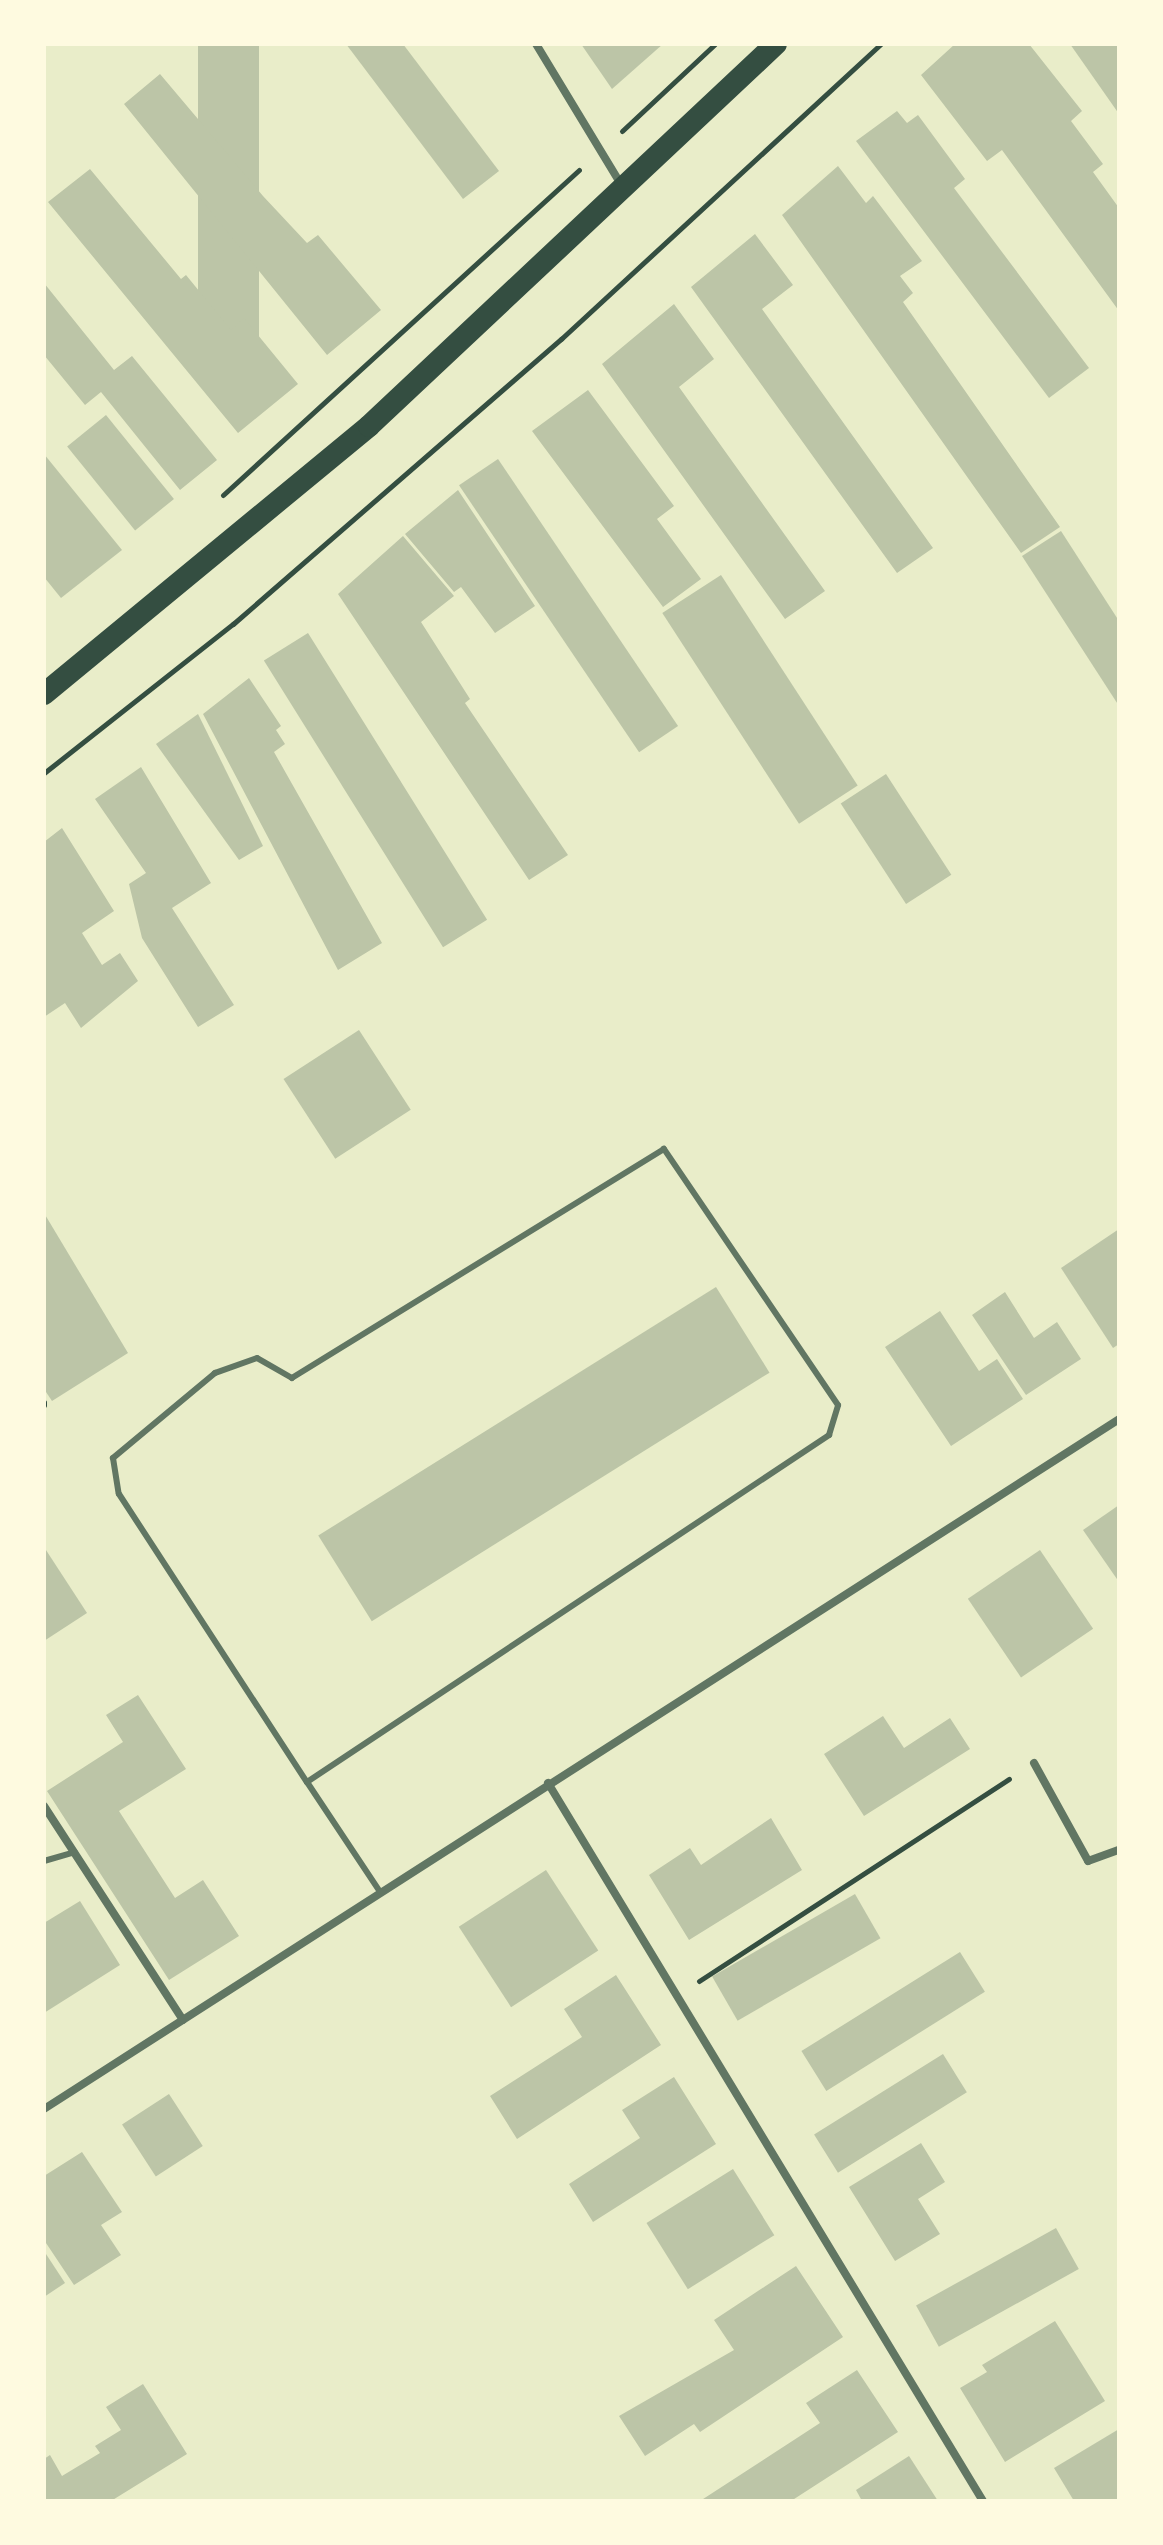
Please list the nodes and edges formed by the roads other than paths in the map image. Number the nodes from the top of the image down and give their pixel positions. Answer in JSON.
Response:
{"nodes":[{"id":1,"x":536,"y":44,"type":"edge"},
{"id":2,"x":776,"y":44,"type":"edge"},
{"id":3,"x":622,"y":187,"type":"junction"},
{"id":4,"x":44,"y":694,"type":"edge"},
{"id":5,"x":1119,"y":1419,"type":"edge"},
{"id":6,"x":1034,"y":1763,"type":"road end"},
{"id":7,"x":307,"y":1782,"type":"junction"},
{"id":8,"x":548,"y":1783,"type":"junction"},
{"id":9,"x":44,"y":1806,"type":"edge"},
{"id":10,"x":1119,"y":1850,"type":"edge"},
{"id":11,"x":76,"y":1852,"type":"junction"},
{"id":12,"x":44,"y":1861,"type":"edge"},
{"id":13,"x":380,"y":1892,"type":"junction"},
{"id":14,"x":183,"y":2020,"type":"junction"},
{"id":15,"x":44,"y":2109,"type":"edge"},
{"id":16,"x":983,"y":2501,"type":"edge"}],
"edges":[{"from":1,"to":3,"type":"street"},
{"from":2,"to":3,"type":"highway"},
{"from":3,"to":4,"type":"highway"},
{"from":5,"to":8,"type":"street"},
{"from":6,"to":10,"type":"street"},
{"from":7,"to":7,"type":"lane"},
{"from":7,"to":13,"type":"lane"},
{"from":8,"to":13,"type":"street"},
{"from":8,"to":16,"type":"street"},
{"from":9,"to":11,"type":"street"},
{"from":11,"to":12,"type":"lane"},
{"from":11,"to":14,"type":"street"},
{"from":13,"to":14,"type":"street"},
{"from":14,"to":15,"type":"street"}]}
